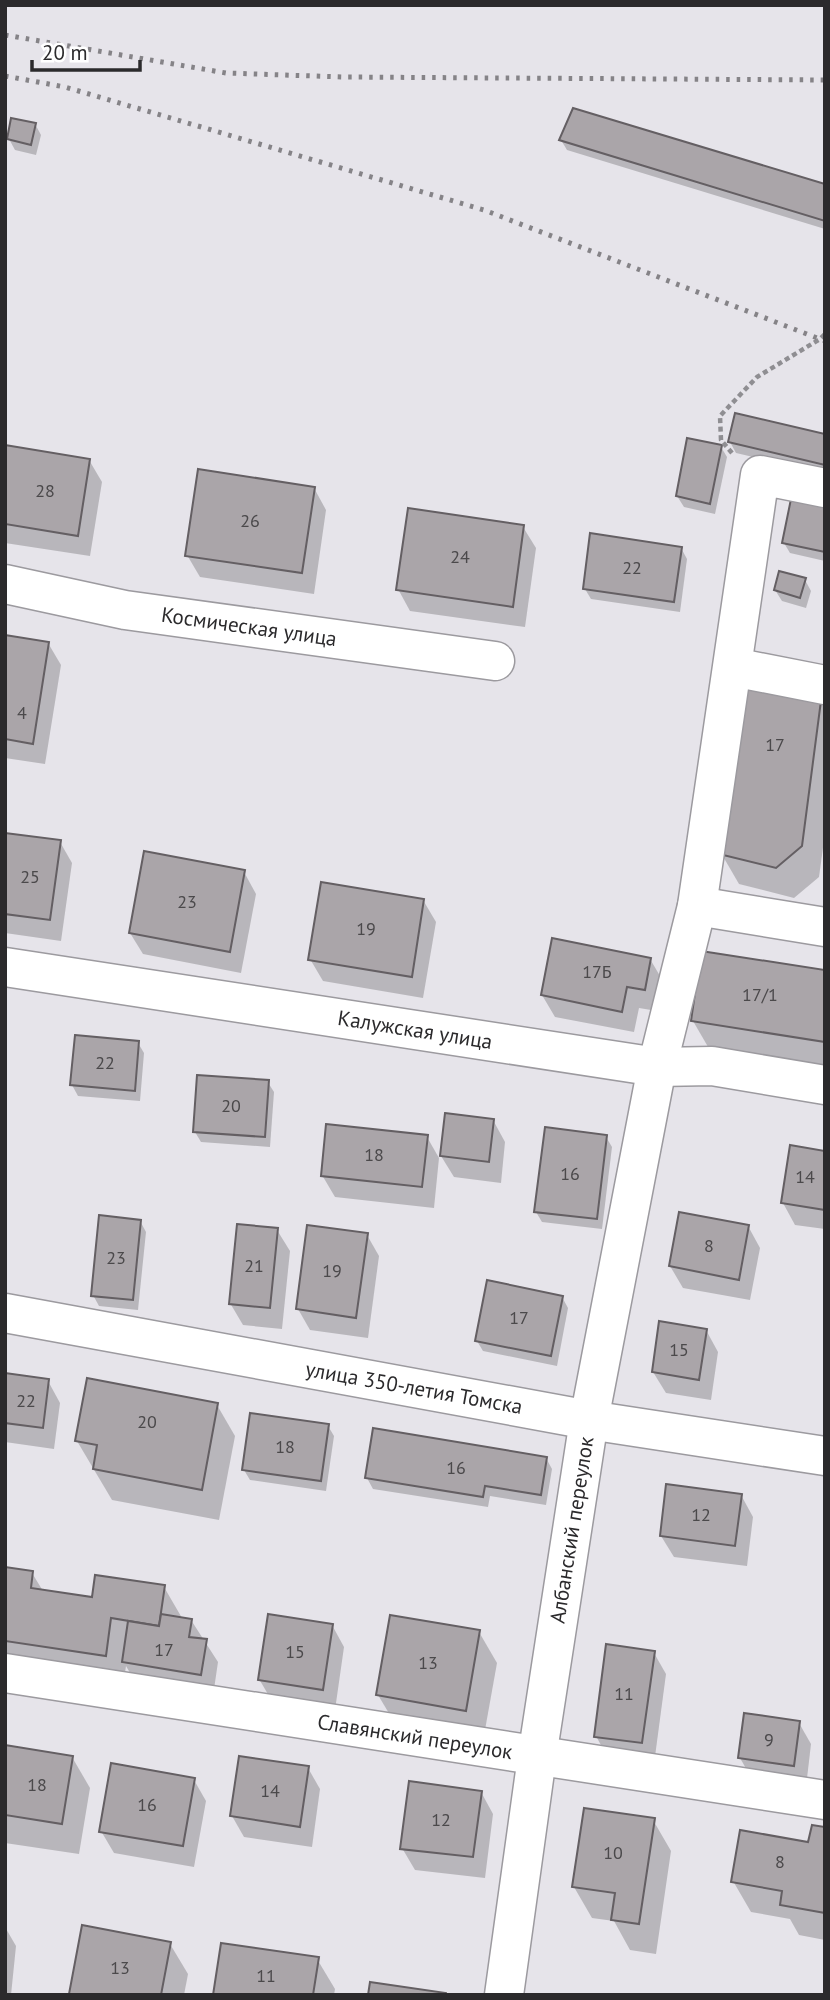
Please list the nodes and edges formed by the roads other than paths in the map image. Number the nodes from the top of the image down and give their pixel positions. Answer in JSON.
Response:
{"nodes":[{"id":1,"x":825,"y":488,"type":"edge"},
{"id":2,"x":5,"y":584,"type":"edge"},
{"id":3,"x":495,"y":661,"type":"dead end"},
{"id":4,"x":733,"y":667,"type":"junction"},
{"id":5,"x":825,"y":685,"type":"edge"},
{"id":6,"x":697,"y":906,"type":"junction"},
{"id":7,"x":825,"y":927,"type":"edge"},
{"id":8,"x":5,"y":967,"type":"edge"},
{"id":9,"x":657,"y":1067,"type":"junction"},
{"id":10,"x":825,"y":1085,"type":"edge"},
{"id":11,"x":5,"y":1312,"type":"edge"},
{"id":12,"x":589,"y":1420,"type":"junction"},
{"id":13,"x":825,"y":1456,"type":"edge"},
{"id":14,"x":5,"y":1673,"type":"edge"},
{"id":15,"x":537,"y":1757,"type":"junction"},
{"id":16,"x":825,"y":1800,"type":"edge"},
{"id":17,"x":504,"y":1995,"type":"edge"}],
"edges":[{"from":1,"to":4,"type":"street","name":"Албанский переулок"},
{"from":2,"to":3,"type":"street","name":"Космическая улица"},
{"from":4,"to":5,"type":"street"},
{"from":4,"to":6,"type":"street","name":"Албанский переулок"},
{"from":6,"to":7,"type":"street"},
{"from":6,"to":9,"type":"street","name":"Албанский переулок"},
{"from":8,"to":9,"type":"street","name":"Калужская улица"},
{"from":9,"to":10,"type":"street","name":"Калужская улица"},
{"from":9,"to":12,"type":"street","name":"Албанский переулок"},
{"from":11,"to":12,"type":"street","name":"улица 350-летия Томска"},
{"from":12,"to":13,"type":"street","name":"улица 350-летия Томска"},
{"from":12,"to":15,"type":"street","name":"Албанский переулок"},
{"from":14,"to":15,"type":"street","name":"Славянский переулок"},
{"from":15,"to":16,"type":"street","name":"Славянский переулок"},
{"from":15,"to":17,"type":"street","name":"Албанский переулок"}]}
